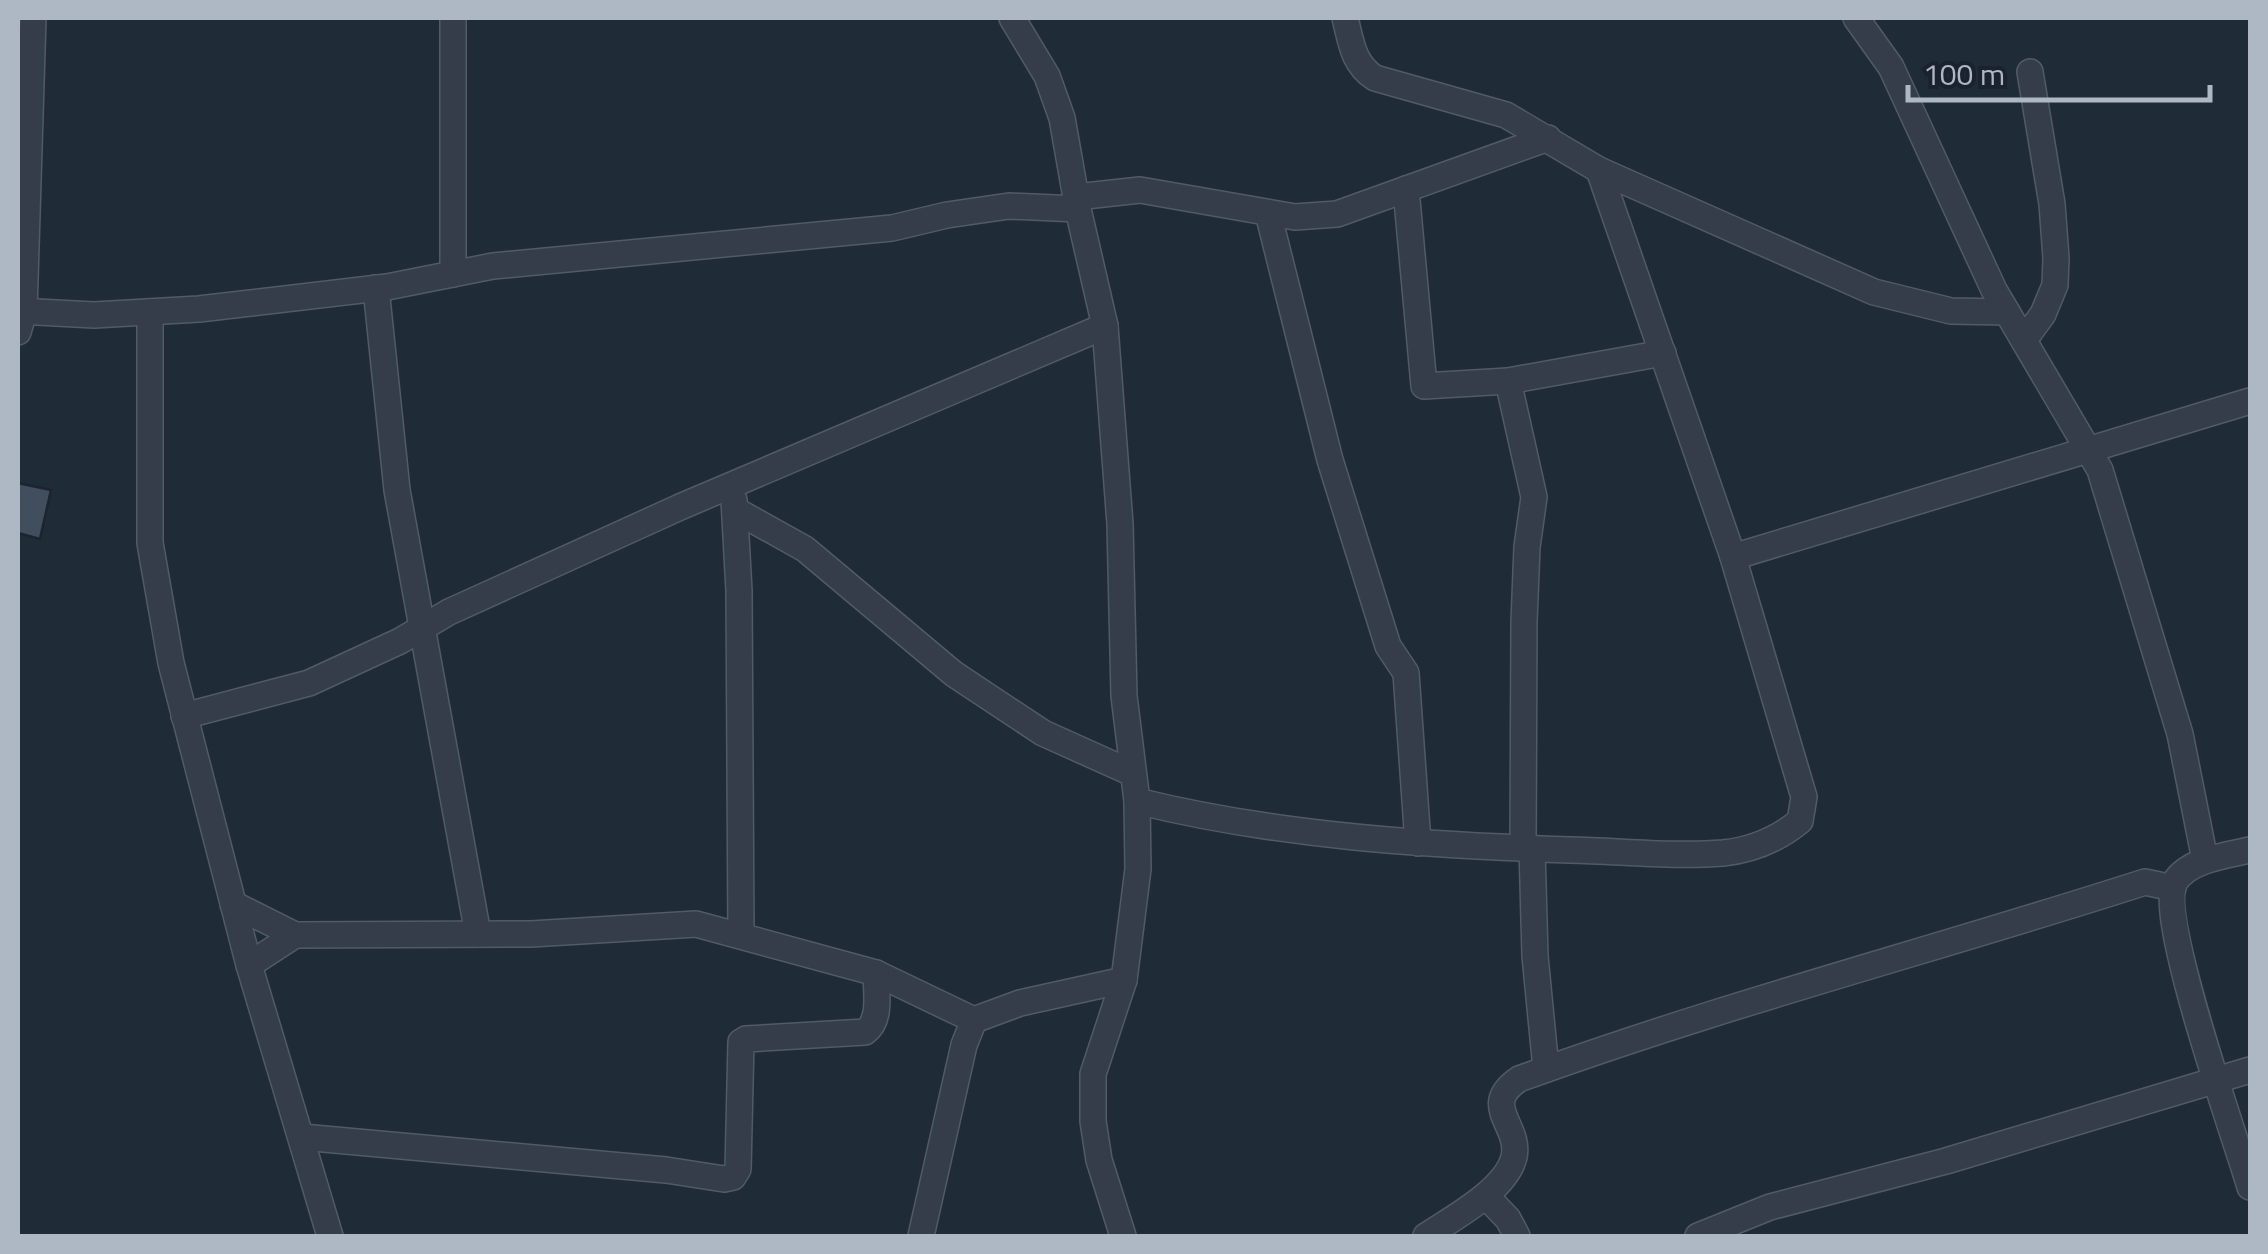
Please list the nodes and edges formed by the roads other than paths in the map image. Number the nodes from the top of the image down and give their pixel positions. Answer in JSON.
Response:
{"nodes":[{"id":1,"x":34,"y":18,"type":"edge"},
{"id":2,"x":452,"y":18,"type":"edge"},
{"id":3,"x":1012,"y":18,"type":"edge"},
{"id":4,"x":1345,"y":18,"type":"edge"},
{"id":5,"x":1856,"y":18,"type":"edge"},
{"id":6,"x":2030,"y":72,"type":"dead end"},
{"id":7,"x":1548,"y":138,"type":"junction"},
{"id":8,"x":23,"y":149,"type":"edge"},
{"id":9,"x":1599,"y":170,"type":"junction"},
{"id":10,"x":1406,"y":189,"type":"junction"},
{"id":11,"x":1077,"y":203,"type":"junction"},
{"id":12,"x":1268,"y":213,"type":"junction"},
{"id":13,"x":453,"y":274,"type":"junction"},
{"id":14,"x":376,"y":288,"type":"junction"},
{"id":15,"x":150,"y":312,"type":"junction"},
{"id":16,"x":2007,"y":312,"type":"junction"},
{"id":17,"x":20,"y":318,"type":"edge"},
{"id":18,"x":1105,"y":326,"type":"junction"},
{"id":19,"x":2024,"y":340,"type":"junction"},
{"id":20,"x":1663,"y":353,"type":"junction"},
{"id":21,"x":1508,"y":381,"type":"junction"},
{"id":22,"x":2250,"y":401,"type":"edge"},
{"id":23,"x":2088,"y":450,"type":"junction"},
{"id":24,"x":733,"y":483,"type":"junction"},
{"id":25,"x":734,"y":510,"type":"junction"},
{"id":26,"x":1733,"y":557,"type":"junction"},
{"id":27,"x":422,"y":628,"type":"junction"},
{"id":28,"x":184,"y":716,"type":"junction"},
{"id":29,"x":1132,"y":774,"type":"junction"},
{"id":30,"x":1137,"y":802,"type":"junction"},
{"id":31,"x":1418,"y":843,"type":"junction"},
{"id":32,"x":1528,"y":848,"type":"junction"},
{"id":33,"x":2250,"y":850,"type":"edge"},
{"id":34,"x":2204,"y":860,"type":"junction"},
{"id":35,"x":2172,"y":888,"type":"junction"},
{"id":36,"x":233,"y":904,"type":"junction"},
{"id":37,"x":295,"y":934,"type":"junction"},
{"id":38,"x":478,"y":934,"type":"junction"},
{"id":39,"x":741,"y":934,"type":"junction"},
{"id":40,"x":250,"y":965,"type":"junction"},
{"id":41,"x":876,"y":973,"type":"junction"},
{"id":42,"x":1124,"y":980,"type":"junction"},
{"id":43,"x":1078,"y":992,"type":"junction"},
{"id":44,"x":974,"y":1020,"type":"junction"},
{"id":45,"x":1106,"y":1032,"type":"junction"},
{"id":46,"x":1546,"y":1070,"type":"junction"},
{"id":47,"x":2250,"y":1070,"type":"edge"},
{"id":48,"x":2218,"y":1079,"type":"junction"},
{"id":49,"x":302,"y":1137,"type":"junction"},
{"id":50,"x":2250,"y":1187,"type":"edge"},
{"id":51,"x":1486,"y":1196,"type":"junction"},
{"id":52,"x":329,"y":1230,"type":"edge"},
{"id":53,"x":352,"y":1236,"type":"edge"},
{"id":54,"x":921,"y":1236,"type":"edge"},
{"id":55,"x":1123,"y":1236,"type":"edge"},
{"id":56,"x":1426,"y":1236,"type":"edge"},
{"id":57,"x":1517,"y":1236,"type":"edge"},
{"id":58,"x":1698,"y":1236,"type":"edge"}],
"edges":[{"from":1,"to":8,"type":"street"},
{"from":2,"to":13,"type":"street"},
{"from":3,"to":11,"type":"street"},
{"from":4,"to":7,"type":"street"},
{"from":5,"to":16,"type":"street"},
{"from":6,"to":19,"type":"street"},
{"from":7,"to":9,"type":"street"},
{"from":7,"to":10,"type":"street"},
{"from":8,"to":17,"type":"street"},
{"from":9,"to":16,"type":"street"},
{"from":9,"to":20,"type":"street"},
{"from":10,"to":12,"type":"street"},
{"from":10,"to":21,"type":"street"},
{"from":11,"to":12,"type":"street"},
{"from":11,"to":13,"type":"street"},
{"from":11,"to":18,"type":"street"},
{"from":12,"to":31,"type":"street"},
{"from":13,"to":14,"type":"street"},
{"from":14,"to":15,"type":"street"},
{"from":14,"to":27,"type":"street"},
{"from":15,"to":17,"type":"street"},
{"from":15,"to":28,"type":"street"},
{"from":16,"to":19,"type":"street"},
{"from":18,"to":24,"type":"street"},
{"from":18,"to":29,"type":"street"},
{"from":19,"to":23,"type":"street"},
{"from":20,"to":21,"type":"street"},
{"from":20,"to":26,"type":"street"},
{"from":21,"to":32,"type":"street"},
{"from":22,"to":23,"type":"street"},
{"from":23,"to":26,"type":"street"},
{"from":23,"to":34,"type":"street"},
{"from":24,"to":25,"type":"street"},
{"from":24,"to":27,"type":"street"},
{"from":25,"to":29,"type":"street"},
{"from":25,"to":39,"type":"street"},
{"from":26,"to":32,"type":"street"},
{"from":27,"to":28,"type":"street"},
{"from":27,"to":38,"type":"street"},
{"from":28,"to":36,"type":"street"},
{"from":29,"to":30,"type":"street"},
{"from":30,"to":31,"type":"street"},
{"from":30,"to":42,"type":"street"},
{"from":31,"to":32,"type":"street"},
{"from":32,"to":46,"type":"street"},
{"from":33,"to":34,"type":"street"},
{"from":34,"to":35,"type":"street"},
{"from":35,"to":46,"type":"street"},
{"from":35,"to":48,"type":"street"},
{"from":36,"to":37,"type":"street"},
{"from":36,"to":40,"type":"street"},
{"from":37,"to":38,"type":"street"},
{"from":37,"to":40,"type":"street"},
{"from":38,"to":39,"type":"street"},
{"from":39,"to":41,"type":"street"},
{"from":40,"to":49,"type":"street"},
{"from":41,"to":44,"type":"street"},
{"from":41,"to":49,"type":"street"},
{"from":42,"to":43,"type":"street"},
{"from":42,"to":45,"type":"street"},
{"from":43,"to":44,"type":"street"},
{"from":43,"to":45,"type":"street"},
{"from":44,"to":54,"type":"street"},
{"from":45,"to":55,"type":"street"},
{"from":46,"to":51,"type":"street"},
{"from":47,"to":48,"type":"street"},
{"from":48,"to":50,"type":"street"},
{"from":48,"to":58,"type":"street"},
{"from":49,"to":52,"type":"street"},
{"from":51,"to":56,"type":"street"},
{"from":51,"to":57,"type":"street"},
{"from":52,"to":53,"type":"street"}]}
